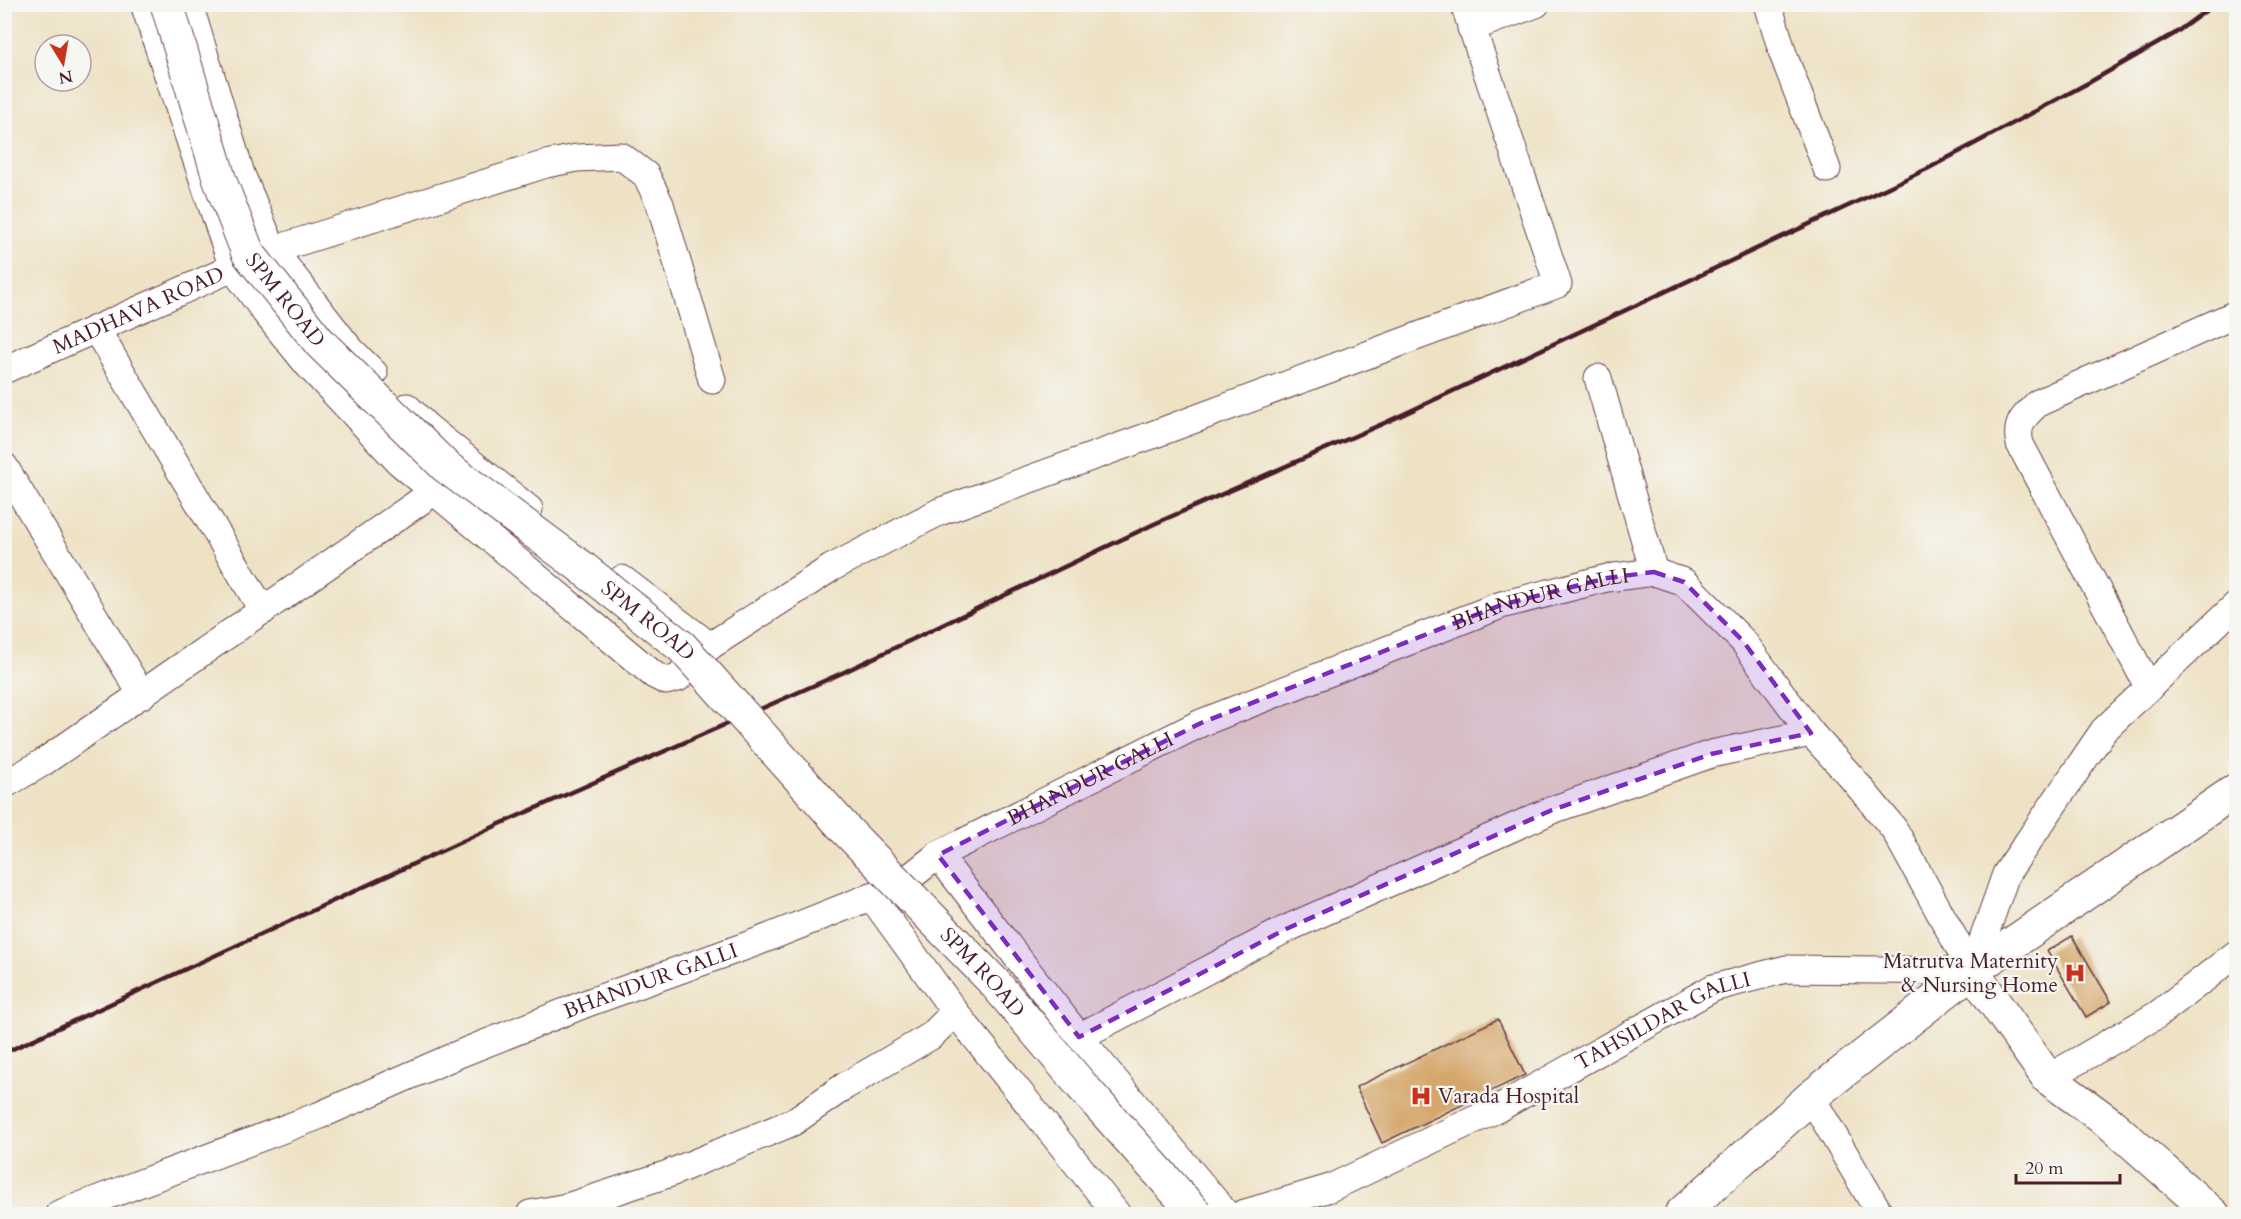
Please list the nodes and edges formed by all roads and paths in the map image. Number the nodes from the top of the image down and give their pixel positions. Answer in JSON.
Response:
{"nodes":[{"id":1,"x":144,"y":4,"type":"edge"},
{"id":2,"x":167,"y":4,"type":"edge"},
{"id":3,"x":189,"y":4,"type":"edge"},
{"id":4,"x":1536,"y":4,"type":"edge"},
{"id":5,"x":1767,"y":4,"type":"edge"},
{"id":6,"x":1467,"y":16,"type":"edge"},
{"id":7,"x":1827,"y":169,"type":"dead end"},
{"id":8,"x":273,"y":250,"type":"junction"},
{"id":9,"x":233,"y":268,"type":"junction"},
{"id":10,"x":2236,"y":314,"type":"edge"},
{"id":11,"x":96,"y":329,"type":"junction"},
{"id":12,"x":4,"y":370,"type":"edge"},
{"id":13,"x":1598,"y":378,"type":"dead end"},
{"id":14,"x":712,"y":380,"type":"dead end"},
{"id":15,"x":4,"y":466,"type":"edge"},
{"id":16,"x":435,"y":491,"type":"junction"},
{"id":17,"x":1654,"y":572,"type":"junction"},
{"id":18,"x":2236,"y":604,"type":"edge"},
{"id":19,"x":263,"y":612,"type":"junction"},
{"id":20,"x":710,"y":646,"type":"junction"},
{"id":21,"x":2149,"y":688,"type":"junction"},
{"id":22,"x":142,"y":695,"type":"junction"},
{"id":23,"x":1811,"y":733,"type":"junction"},
{"id":24,"x":4,"y":784,"type":"edge"},
{"id":25,"x":2236,"y":790,"type":"edge"},
{"id":26,"x":939,"y":855,"type":"junction"},
{"id":27,"x":872,"y":896,"type":"junction"},
{"id":28,"x":2236,"y":954,"type":"edge"},
{"id":29,"x":1972,"y":971,"type":"junction"},
{"id":30,"x":955,"y":1012,"type":"junction"},
{"id":31,"x":1079,"y":1037,"type":"junction"},
{"id":32,"x":2048,"y":1078,"type":"junction"},
{"id":33,"x":1811,"y":1096,"type":"junction"},
{"id":34,"x":59,"y":1215,"type":"edge"},
{"id":35,"x":530,"y":1215,"type":"edge"},
{"id":36,"x":1117,"y":1215,"type":"edge"},
{"id":37,"x":1196,"y":1215,"type":"edge"},
{"id":38,"x":1226,"y":1215,"type":"edge"},
{"id":39,"x":1242,"y":1215,"type":"edge"},
{"id":40,"x":1681,"y":1215,"type":"edge"},
{"id":41,"x":1880,"y":1215,"type":"edge"},
{"id":42,"x":2213,"y":1215,"type":"edge"}],
"edges":[{"from":1,"to":9,"type":"street"},
{"from":2,"to":37,"type":"main road","name":"SPM ROAD","bridge":true},
{"from":3,"to":8,"type":"street"},
{"from":4,"to":6,"type":"street"},
{"from":5,"to":7,"type":"street"},
{"from":6,"to":20,"type":"street"},
{"from":8,"to":9,"type":"street","name":"MADHAVA ROAD"},
{"from":8,"to":14,"type":"street","name":"MADHAVA ROAD"},
{"from":8,"to":20,"type":"street"},
{"from":9,"to":11,"type":"street","name":"MADHAVA ROAD"},
{"from":9,"to":16,"type":"street"},
{"from":10,"to":21,"type":"street"},
{"from":11,"to":12,"type":"street","name":"MADHAVA ROAD"},
{"from":11,"to":19,"type":"street"},
{"from":13,"to":17,"type":"street"},
{"from":15,"to":22,"type":"street"},
{"from":16,"to":19,"type":"street"},
{"from":16,"to":20,"type":"street"},
{"from":17,"to":23,"type":"street","name":"BHANDUR GALLI"},
{"from":17,"to":26,"type":"street","name":"BHANDUR GALLI"},
{"from":18,"to":21,"type":"street"},
{"from":19,"to":22,"type":"street"},
{"from":21,"to":29,"type":"street"},
{"from":22,"to":24,"type":"street"},
{"from":23,"to":29,"type":"street","name":"BHANDUR GALLI"},
{"from":23,"to":31,"type":"street"},
{"from":25,"to":29,"type":"main road"},
{"from":26,"to":27,"type":"street","name":"BHANDUR GALLI"},
{"from":26,"to":31,"type":"street"},
{"from":27,"to":30,"type":"street"},
{"from":27,"to":34,"type":"street","name":"BHANDUR GALLI"},
{"from":28,"to":32,"type":"street"},
{"from":29,"to":32,"type":"main road"},
{"from":29,"to":33,"type":"main road"},
{"from":29,"to":39,"type":"street","name":"TAHSILDAR GALLI"},
{"from":30,"to":35,"type":"street"},
{"from":30,"to":36,"type":"street"},
{"from":31,"to":38,"type":"street"},
{"from":32,"to":42,"type":"main road"},
{"from":33,"to":40,"type":"main road"},
{"from":33,"to":41,"type":"street"}]}
